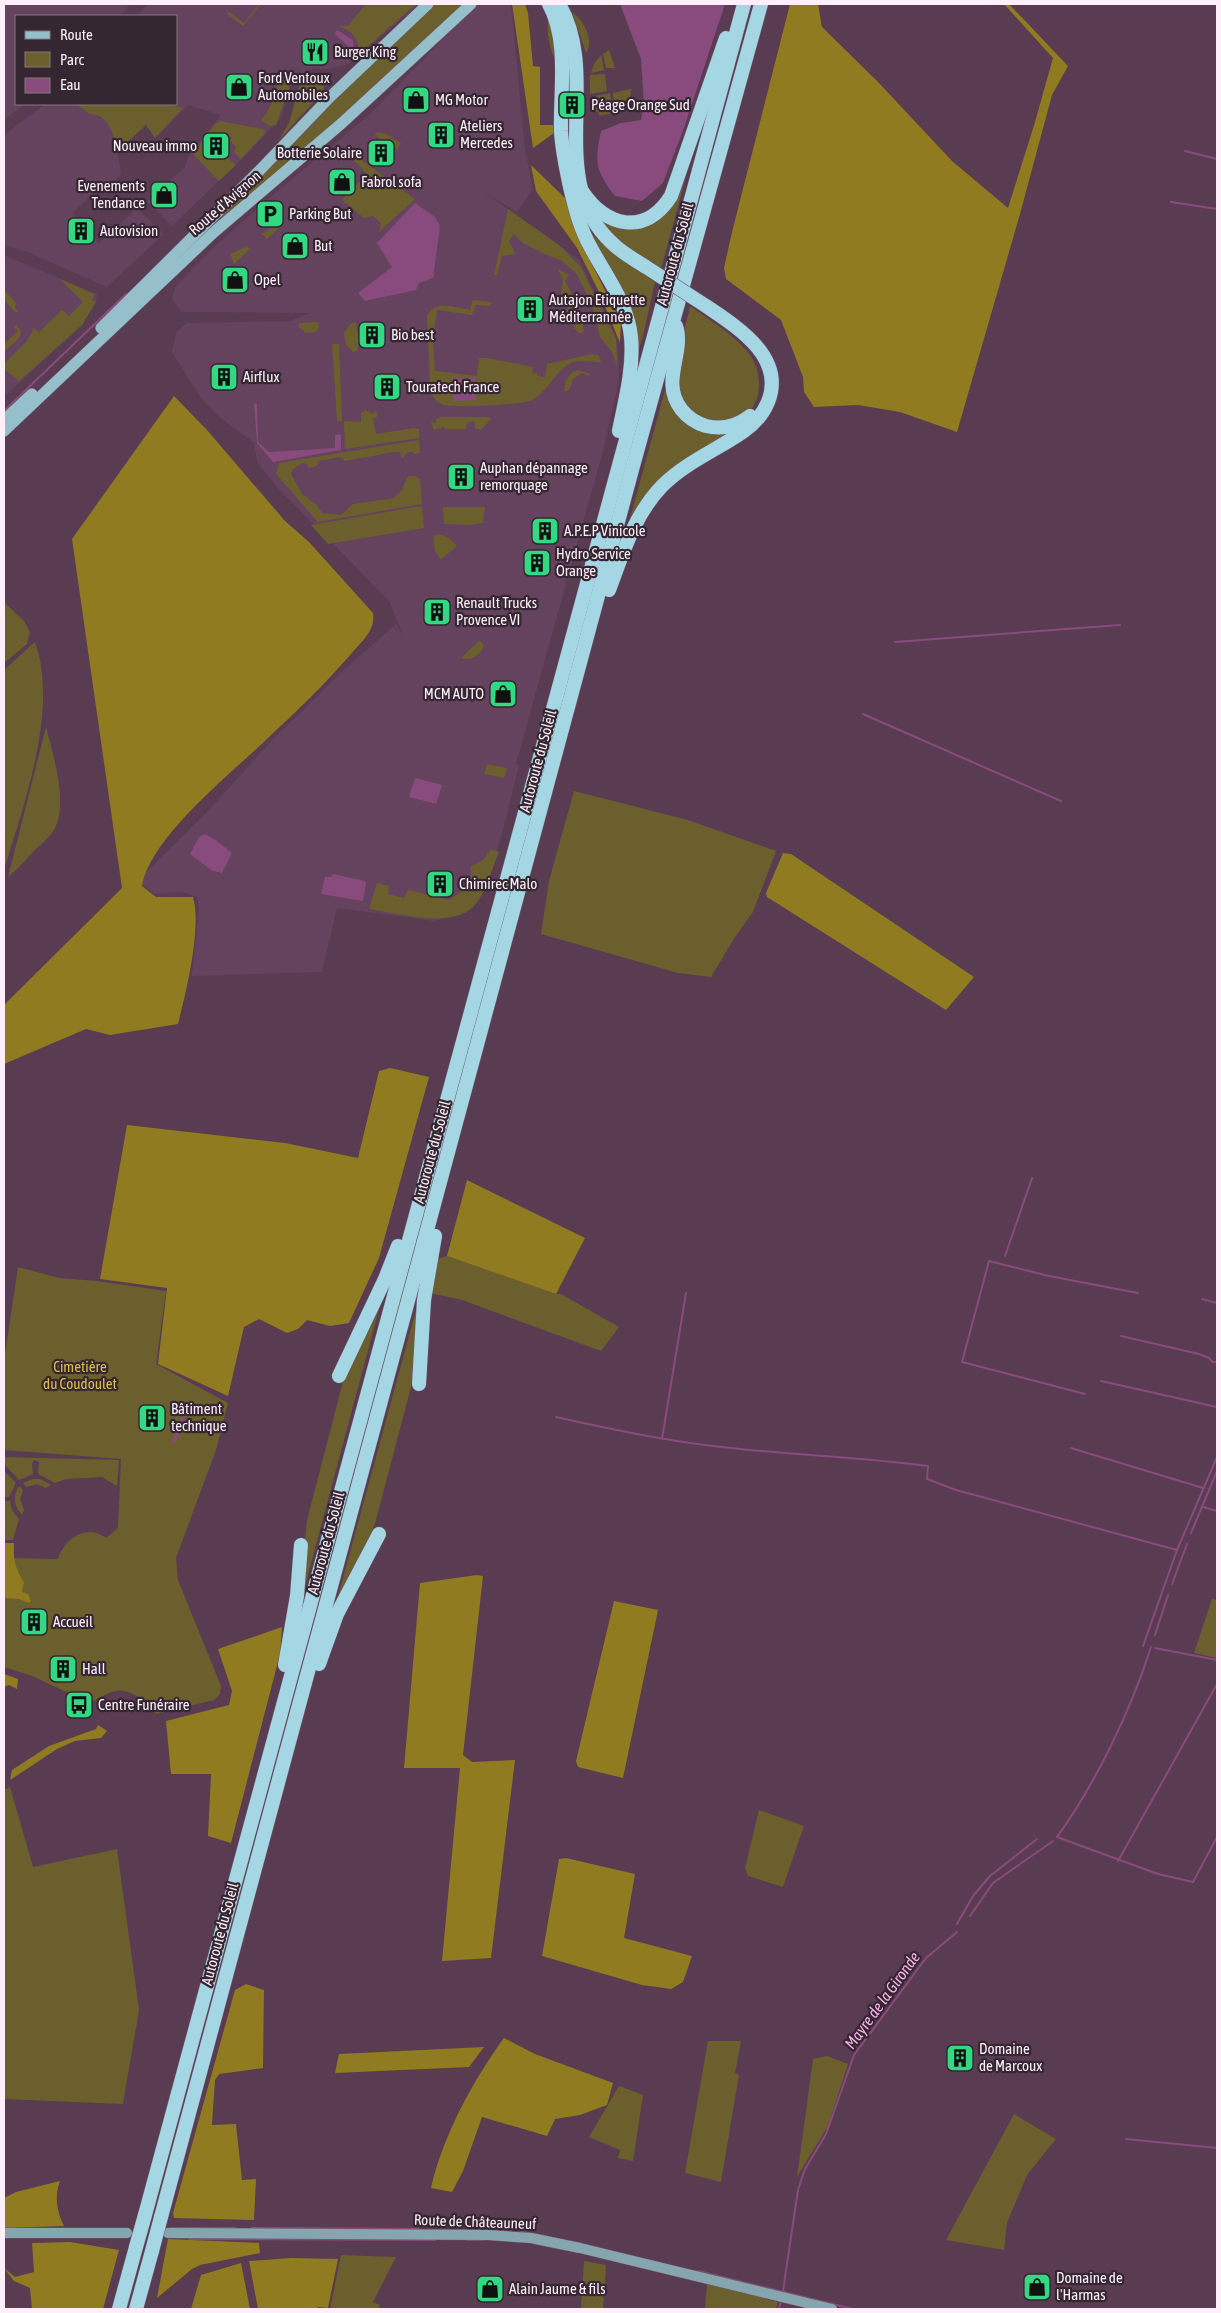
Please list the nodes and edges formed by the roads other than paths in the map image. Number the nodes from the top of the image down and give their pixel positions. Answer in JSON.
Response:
{"nodes":[{"id":1,"x":428,"y":4,"type":"edge"},
{"id":2,"x":471,"y":4,"type":"edge"},
{"id":3,"x":548,"y":4,"type":"edge"},
{"id":4,"x":559,"y":4,"type":"edge"},
{"id":5,"x":743,"y":4,"type":"edge"},
{"id":6,"x":761,"y":4,"type":"edge"},
{"id":7,"x":577,"y":193,"type":"junction"},
{"id":8,"x":705,"y":308,"type":"junction"},
{"id":9,"x":674,"y":318,"type":"junction"},
{"id":10,"x":4,"y":420,"type":"edge"},
{"id":11,"x":4,"y":431,"type":"edge"},
{"id":12,"x":606,"y":509,"type":"junction"},
{"id":13,"x":588,"y":638,"type":"junction"},
{"id":14,"x":427,"y":1171,"type":"junction"},
{"id":15,"x":442,"y":1176,"type":"junction"},
{"id":16,"x":339,"y":1376,"type":"dead end"},
{"id":17,"x":419,"y":1384,"type":"dead end"},
{"id":18,"x":379,"y":1534,"type":"dead end"},
{"id":19,"x":301,"y":1545,"type":"dead end"},
{"id":20,"x":291,"y":1734,"type":"junction"},
{"id":21,"x":245,"y":1846,"type":"junction"},
{"id":22,"x":4,"y":2233,"type":"edge"},
{"id":23,"x":127,"y":2233,"type":"dead end"},
{"id":24,"x":168,"y":2233,"type":"dead end"},
{"id":25,"x":119,"y":2309,"type":"edge"},
{"id":26,"x":136,"y":2309,"type":"edge"},
{"id":27,"x":832,"y":2309,"type":"edge"}],
"edges":[{"from":1,"to":10,"type":"main road","name":"Route d'Avignon"},
{"from":2,"to":11,"type":"main road","name":"Route d'Avignon"},
{"from":3,"to":7,"type":"highway"},
{"from":4,"to":7,"type":"highway"},
{"from":5,"to":7,"type":"highway"},
{"from":5,"to":12,"type":"highway","name":"Autoroute du Soleil"},
{"from":6,"to":9,"type":"highway","name":"Autoroute du Soleil"},
{"from":7,"to":8,"type":"highway"},
{"from":7,"to":12,"type":"highway"},
{"from":8,"to":9,"type":"highway"},
{"from":8,"to":13,"type":"highway"},
{"from":9,"to":13,"type":"highway","name":"Autoroute du Soleil"},
{"from":12,"to":14,"type":"highway","name":"Autoroute du Soleil"},
{"from":13,"to":15,"type":"highway","name":"Autoroute du Soleil"},
{"from":14,"to":16,"type":"highway"},
{"from":14,"to":21,"type":"highway","name":"Autoroute du Soleil"},
{"from":15,"to":17,"type":"highway"},
{"from":15,"to":20,"type":"highway","name":"Autoroute du Soleil"},
{"from":18,"to":20,"type":"highway"},
{"from":19,"to":21,"type":"highway"},
{"from":20,"to":26,"type":"highway","name":"Autoroute du Soleil","bridge":true},
{"from":21,"to":25,"type":"highway","name":"Autoroute du Soleil","bridge":true},
{"from":22,"to":23,"type":"main road"},
{"from":24,"to":27,"type":"main road","name":"Route de Châteauneuf"}]}
